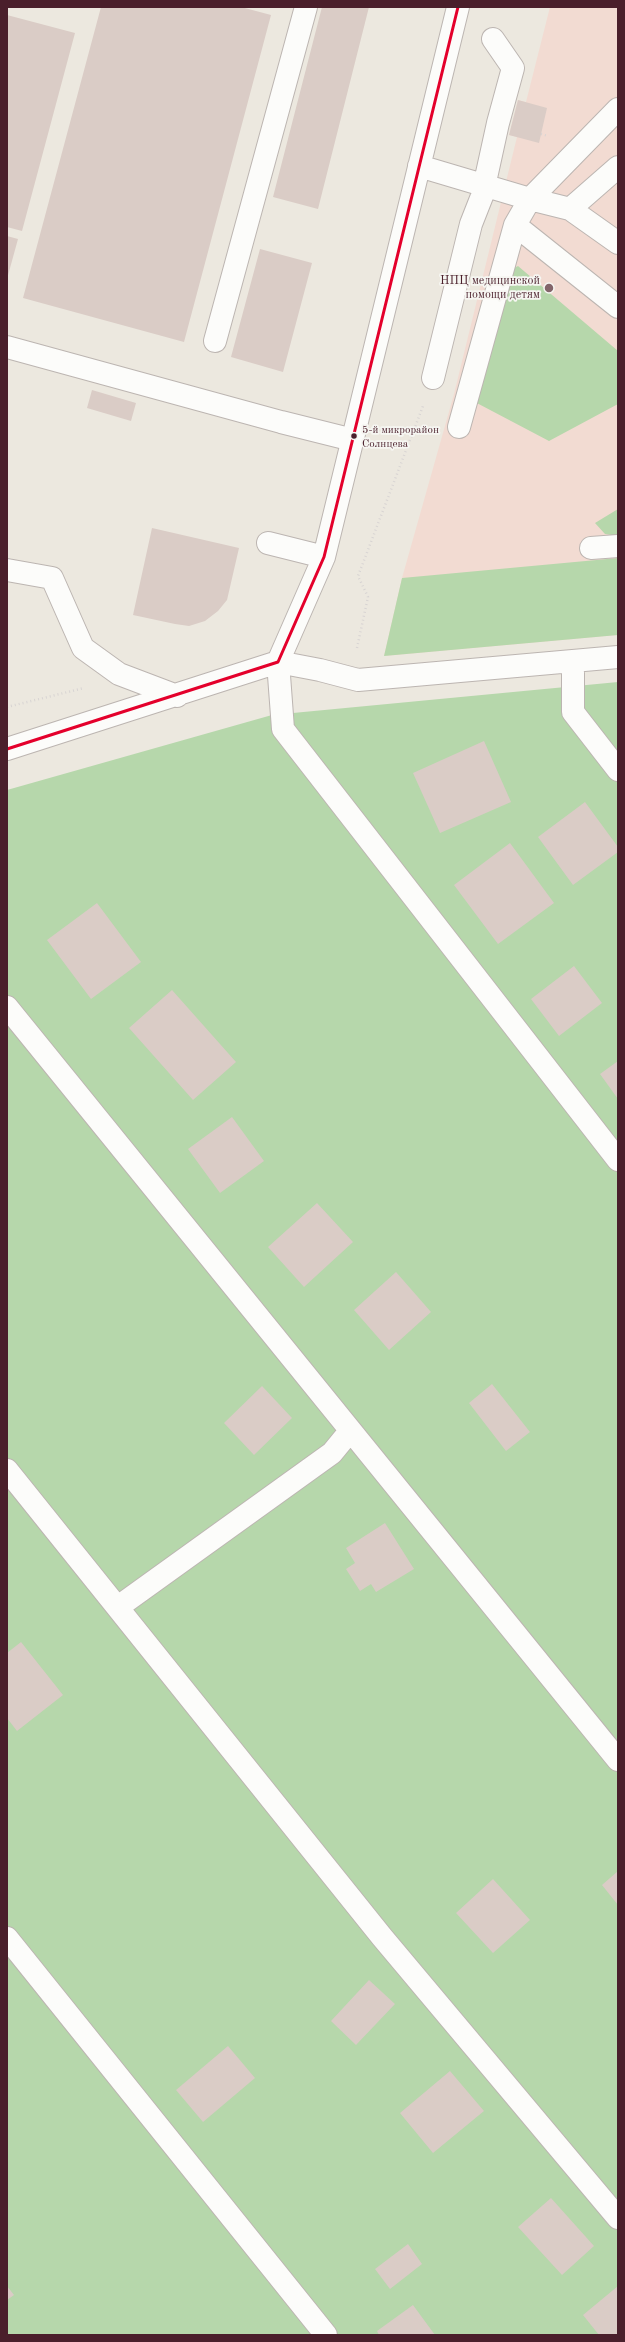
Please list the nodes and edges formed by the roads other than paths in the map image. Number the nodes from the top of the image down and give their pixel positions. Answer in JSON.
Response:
{"nodes":[{"id":1,"x":306,"y":7,"type":"edge"},
{"id":2,"x":458,"y":7,"type":"edge"},
{"id":3,"x":493,"y":39,"type":"dead end"},
{"id":4,"x":618,"y":109,"type":"edge"},
{"id":5,"x":420,"y":166,"type":"junction"},
{"id":6,"x":618,"y":167,"type":"edge"},
{"id":7,"x":484,"y":186,"type":"junction"},
{"id":8,"x":530,"y":199,"type":"junction"},
{"id":9,"x":570,"y":209,"type":"junction"},
{"id":10,"x":515,"y":225,"type":"junction"},
{"id":11,"x":618,"y":243,"type":"edge"},
{"id":12,"x":618,"y":307,"type":"edge"},
{"id":13,"x":215,"y":341,"type":"dead end"},
{"id":14,"x":7,"y":347,"type":"edge"},
{"id":15,"x":433,"y":378,"type":"road end"},
{"id":16,"x":459,"y":427,"type":"dead end"},
{"id":17,"x":353,"y":440,"type":"junction"},
{"id":18,"x":268,"y":543,"type":"dead end"},
{"id":19,"x":618,"y":546,"type":"edge"},
{"id":20,"x":591,"y":548,"type":"dead end"},
{"id":21,"x":324,"y":557,"type":"junction"},
{"id":22,"x":7,"y":570,"type":"edge"},
{"id":23,"x":618,"y":657,"type":"edge"},
{"id":24,"x":573,"y":661,"type":"junction"},
{"id":25,"x":278,"y":662,"type":"junction"},
{"id":26,"x":177,"y":696,"type":"junction"},
{"id":27,"x":7,"y":749,"type":"edge"},
{"id":28,"x":618,"y":770,"type":"edge"},
{"id":29,"x":7,"y":1007,"type":"edge"},
{"id":30,"x":618,"y":1160,"type":"edge"},
{"id":31,"x":350,"y":1431,"type":"junction"},
{"id":32,"x":7,"y":1470,"type":"edge"},
{"id":33,"x":118,"y":1607,"type":"junction"},
{"id":34,"x":618,"y":1760,"type":"edge"},
{"id":35,"x":7,"y":1938,"type":"edge"},
{"id":36,"x":618,"y":2218,"type":"edge"},
{"id":37,"x":326,"y":2335,"type":"edge"}],
"edges":[{"from":1,"to":13,"type":"street"},
{"from":2,"to":5,"type":"street"},
{"from":3,"to":7,"type":"street"},
{"from":4,"to":8,"type":"street"},
{"from":5,"to":7,"type":"street"},
{"from":5,"to":17,"type":"street"},
{"from":6,"to":9,"type":"street"},
{"from":7,"to":8,"type":"street"},
{"from":7,"to":15,"type":"street"},
{"from":8,"to":9,"type":"street"},
{"from":8,"to":10,"type":"street"},
{"from":9,"to":11,"type":"street"},
{"from":10,"to":12,"type":"street"},
{"from":10,"to":16,"type":"street"},
{"from":14,"to":17,"type":"street"},
{"from":17,"to":21,"type":"street"},
{"from":18,"to":21,"type":"street"},
{"from":19,"to":20,"type":"street"},
{"from":21,"to":25,"type":"street"},
{"from":22,"to":26,"type":"street"},
{"from":23,"to":24,"type":"street"},
{"from":24,"to":25,"type":"street"},
{"from":24,"to":28,"type":"street"},
{"from":25,"to":26,"type":"street"},
{"from":25,"to":30,"type":"street"},
{"from":26,"to":27,"type":"street"},
{"from":29,"to":31,"type":"street"},
{"from":31,"to":33,"type":"street"},
{"from":31,"to":34,"type":"street"},
{"from":32,"to":33,"type":"street"},
{"from":33,"to":36,"type":"street"},
{"from":35,"to":37,"type":"street"}]}
